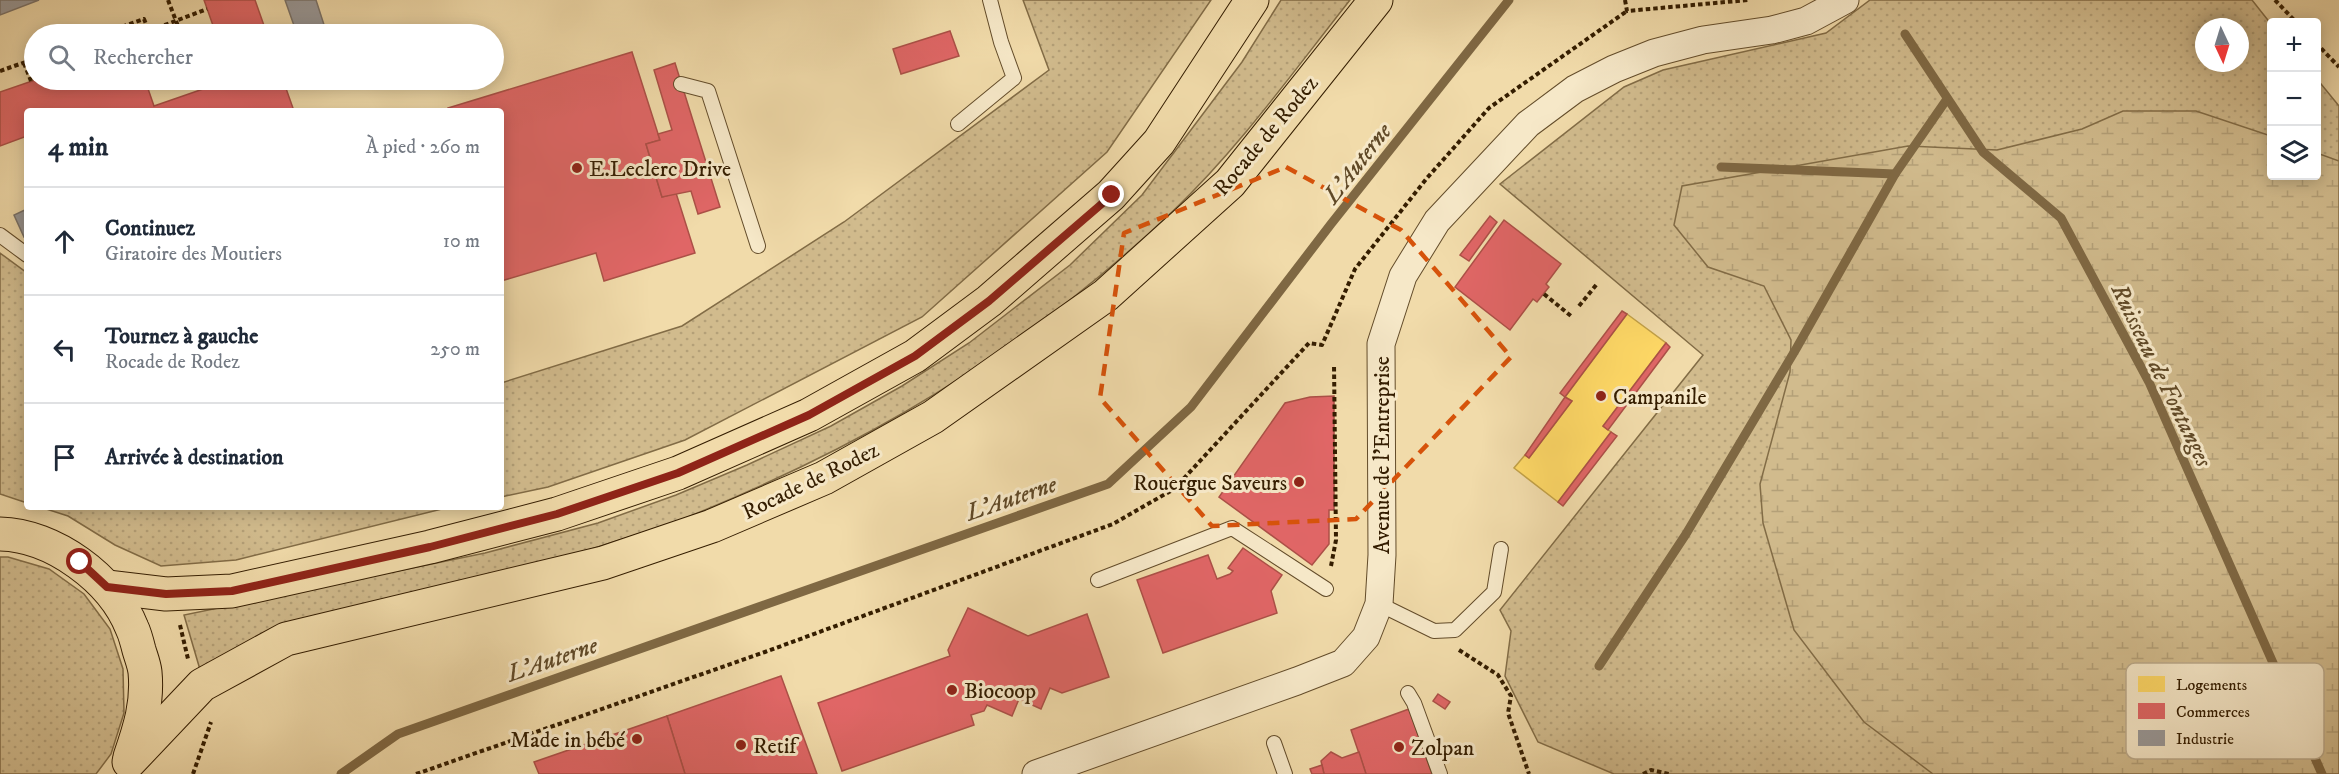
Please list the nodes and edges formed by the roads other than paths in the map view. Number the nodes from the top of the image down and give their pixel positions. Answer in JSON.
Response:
{"nodes":[{"id":1,"x":990,"y":0,"type":"edge"},
{"id":2,"x":1252,"y":0,"type":"edge"},
{"id":3,"x":1376,"y":0,"type":"edge"},
{"id":4,"x":1845,"y":0,"type":"edge"},
{"id":5,"x":681,"y":84,"type":"dead end"},
{"id":6,"x":958,"y":124,"type":"dead end"},
{"id":7,"x":0,"y":235,"type":"edge"},
{"id":8,"x":758,"y":246,"type":"dead end"},
{"id":9,"x":24,"y":253,"type":"edge"},
{"id":10,"x":0,"y":534,"type":"edge"},
{"id":11,"x":1501,"y":549,"type":"dead end"},
{"id":12,"x":1098,"y":580,"type":"dead end"},
{"id":13,"x":107,"y":587,"type":"junction"},
{"id":14,"x":1326,"y":589,"type":"road end"},
{"id":15,"x":1378,"y":604,"type":"junction"},
{"id":16,"x":1408,"y":693,"type":"dead end"},
{"id":17,"x":1274,"y":743,"type":"dead end"},
{"id":18,"x":125,"y":768,"type":"edge"},
{"id":19,"x":1036,"y":774,"type":"edge"},
{"id":20,"x":1285,"y":774,"type":"edge"},
{"id":21,"x":1440,"y":774,"type":"edge"}],
"edges":[{"from":1,"to":6,"type":"lane"},
{"from":2,"to":13,"type":"main road"},
{"from":3,"to":18,"type":"main road","name":"Rocade de Rodez"},
{"from":4,"to":15,"type":"street","name":"Avenue de l'Entreprise"},
{"from":5,"to":8,"type":"lane"},
{"from":7,"to":9,"type":"lane"},
{"from":10,"to":13,"type":"main road"},
{"from":11,"to":15,"type":"lane"},
{"from":12,"to":14,"type":"lane"},
{"from":13,"to":18,"type":"main road"},
{"from":15,"to":19,"type":"street","name":"Avenue de l'Entreprise"},
{"from":16,"to":21,"type":"lane"},
{"from":17,"to":20,"type":"lane"}]}
